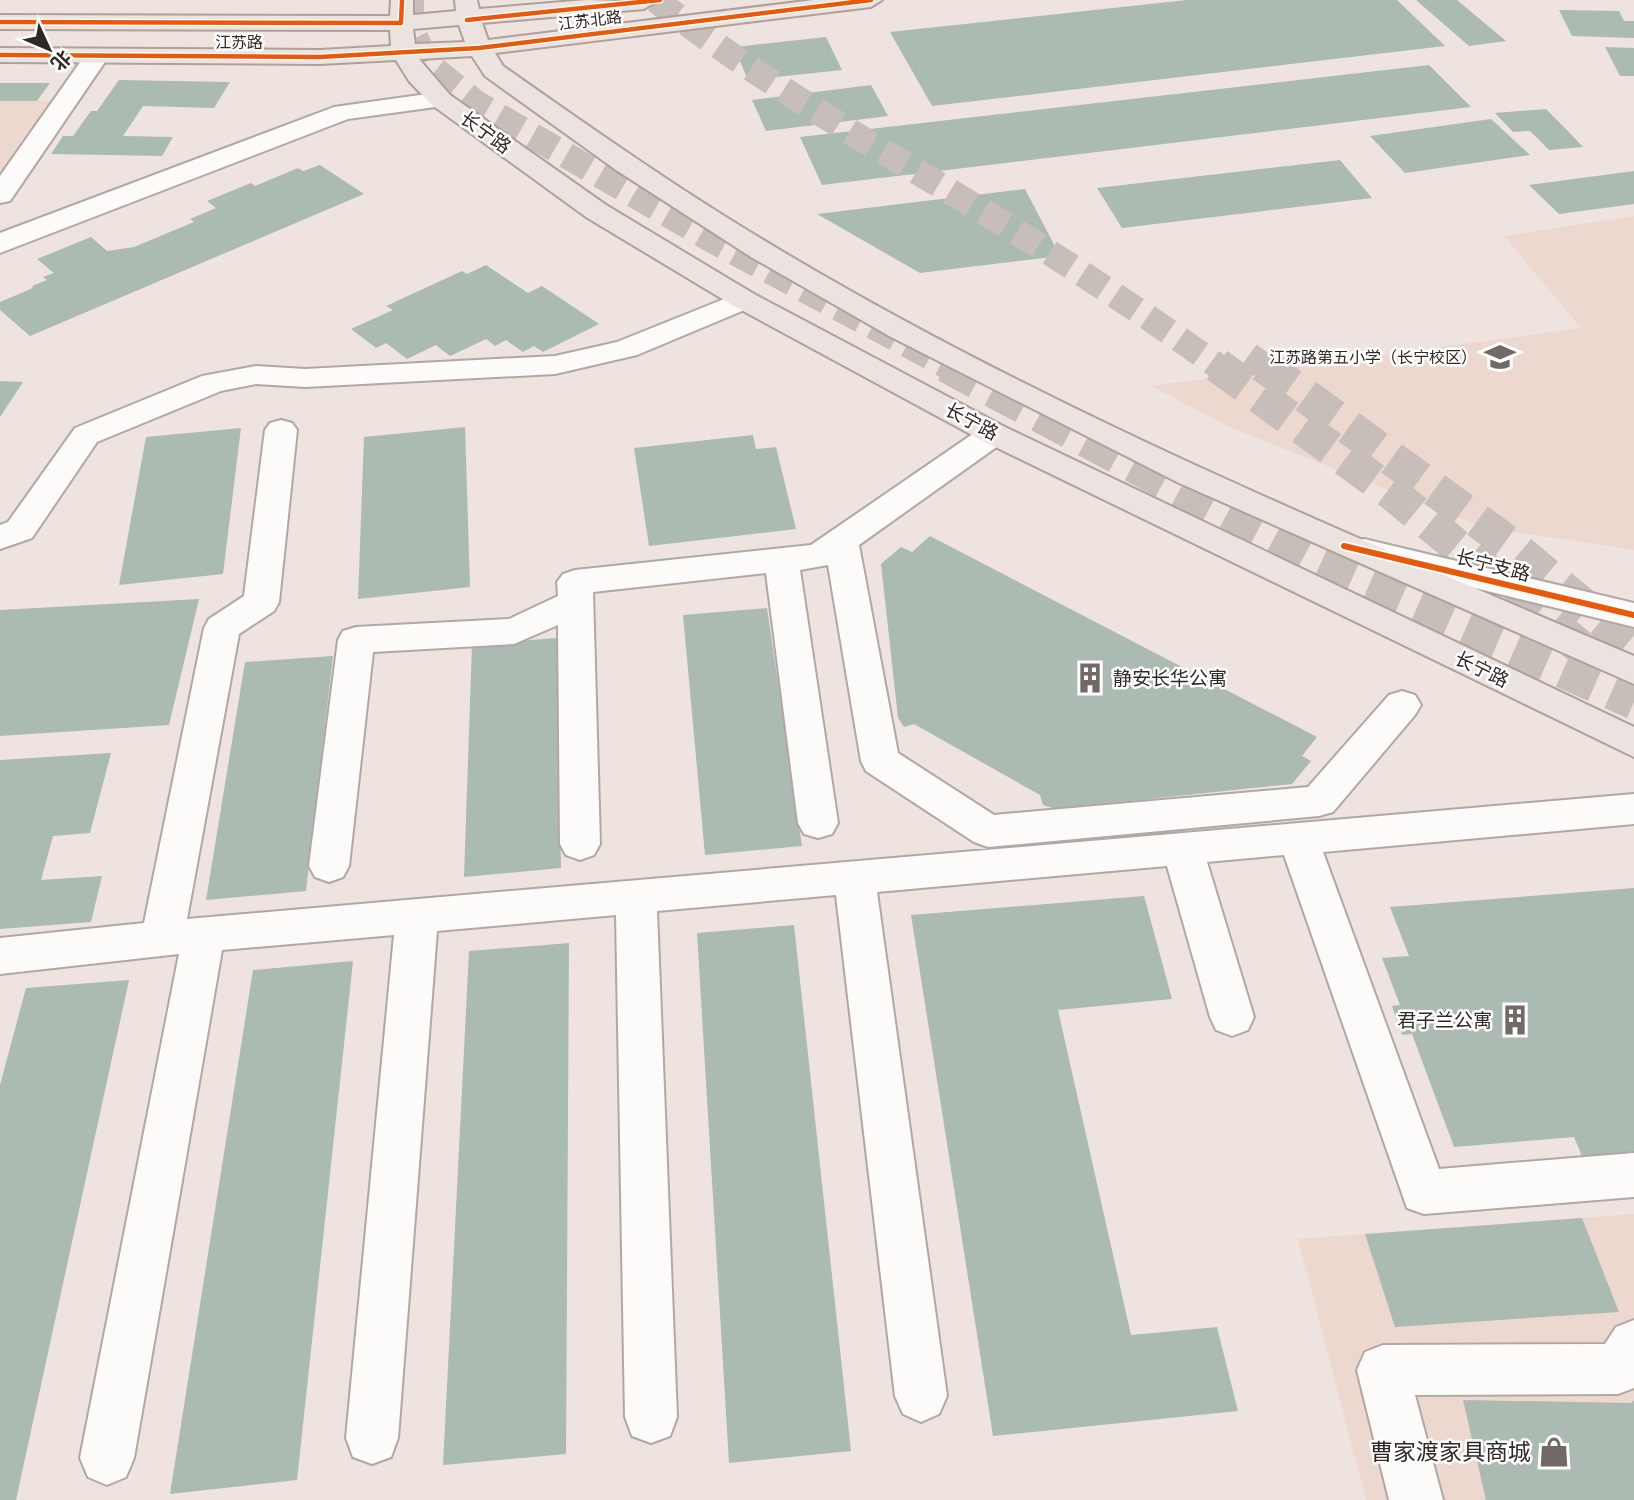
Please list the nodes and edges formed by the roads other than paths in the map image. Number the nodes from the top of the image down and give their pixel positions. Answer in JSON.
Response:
{"nodes":[{"id":1,"x":660,"y":0,"type":"edge"},
{"id":2,"x":871,"y":0,"type":"edge"},
{"id":3,"x":0,"y":22,"type":"edge"},
{"id":4,"x":470,"y":23,"type":"edge"},
{"id":5,"x":401,"y":25,"type":"edge"},
{"id":6,"x":0,"y":55,"type":"edge"},
{"id":7,"x":97,"y":56,"type":"junction"},
{"id":8,"x":441,"y":100,"type":"junction"},
{"id":9,"x":0,"y":195,"type":"edge"},
{"id":10,"x":0,"y":245,"type":"edge"},
{"id":11,"x":744,"y":300,"type":"junction"},
{"id":12,"x":281,"y":430,"type":"dead end"},
{"id":13,"x":994,"y":434,"type":"junction"},
{"id":14,"x":0,"y":538,"type":"edge"},
{"id":15,"x":841,"y":541,"type":"junction"},
{"id":16,"x":1345,"y":546,"type":"junction"},
{"id":17,"x":782,"y":562,"type":"junction"},
{"id":18,"x":576,"y":603,"type":"junction"},
{"id":19,"x":1634,"y":615,"type":"edge"},
{"id":20,"x":1634,"y":671,"type":"edge"},
{"id":21,"x":1402,"y":705,"type":"dead end"},
{"id":22,"x":1634,"y":743,"type":"edge"},
{"id":23,"x":1634,"y":809,"type":"edge"},
{"id":24,"x":818,"y":823,"type":"dead end"},
{"id":25,"x":1316,"y":825,"type":"junction"},
{"id":26,"x":580,"y":844,"type":"dead end"},
{"id":27,"x":1183,"y":849,"type":"junction"},
{"id":28,"x":329,"y":866,"type":"dead end"},
{"id":29,"x":854,"y":877,"type":"junction"},
{"id":30,"x":636,"y":896,"type":"junction"},
{"id":31,"x":417,"y":915,"type":"junction"},
{"id":32,"x":183,"y":936,"type":"junction"},
{"id":33,"x":0,"y":956,"type":"edge"},
{"id":34,"x":1233,"y":1017,"type":"dead end"},
{"id":35,"x":1634,"y":1175,"type":"edge"},
{"id":36,"x":1634,"y":1345,"type":"edge"},
{"id":37,"x":921,"y":1396,"type":"dead end"},
{"id":38,"x":651,"y":1417,"type":"dead end"},
{"id":39,"x":372,"y":1438,"type":"dead end"},
{"id":40,"x":107,"y":1458,"type":"dead end"},
{"id":41,"x":1416,"y":1500,"type":"edge"}],
"edges":[{"from":1,"to":4,"type":"main road","name":"江苏北路"},
{"from":2,"to":4,"type":"main road","name":"江苏北路"},
{"from":3,"to":5,"type":"main road","name":"江苏路"},
{"from":4,"to":5,"type":"main road","name":"江苏路"},
{"from":4,"to":16,"type":"main road"},
{"from":5,"to":7,"type":"main road","name":"江苏路"},
{"from":5,"to":8,"type":"main road","name":"长宁路"},
{"from":6,"to":7,"type":"main road","name":"江苏路"},
{"from":7,"to":9,"type":"street"},
{"from":8,"to":10,"type":"street"},
{"from":8,"to":11,"type":"main road","name":"长宁路"},
{"from":11,"to":13,"type":"main road","name":"长宁路"},
{"from":11,"to":14,"type":"street"},
{"from":12,"to":32,"type":"street"},
{"from":13,"to":15,"type":"street"},
{"from":13,"to":22,"type":"main road","name":"长宁路"},
{"from":15,"to":17,"type":"street"},
{"from":15,"to":25,"type":"street"},
{"from":16,"to":19,"type":"street","name":"长宁支路"},
{"from":16,"to":20,"type":"main road"},
{"from":17,"to":18,"type":"street"},
{"from":17,"to":24,"type":"street"},
{"from":18,"to":26,"type":"street"},
{"from":18,"to":28,"type":"street"},
{"from":21,"to":25,"type":"street"},
{"from":23,"to":25,"type":"street"},
{"from":25,"to":27,"type":"street"},
{"from":25,"to":35,"type":"street"},
{"from":27,"to":29,"type":"street"},
{"from":27,"to":34,"type":"street"},
{"from":29,"to":30,"type":"street"},
{"from":29,"to":37,"type":"street"},
{"from":30,"to":31,"type":"street"},
{"from":30,"to":38,"type":"street"},
{"from":31,"to":32,"type":"street"},
{"from":31,"to":39,"type":"street"},
{"from":32,"to":33,"type":"street"},
{"from":32,"to":40,"type":"street"},
{"from":36,"to":41,"type":"street"}]}
